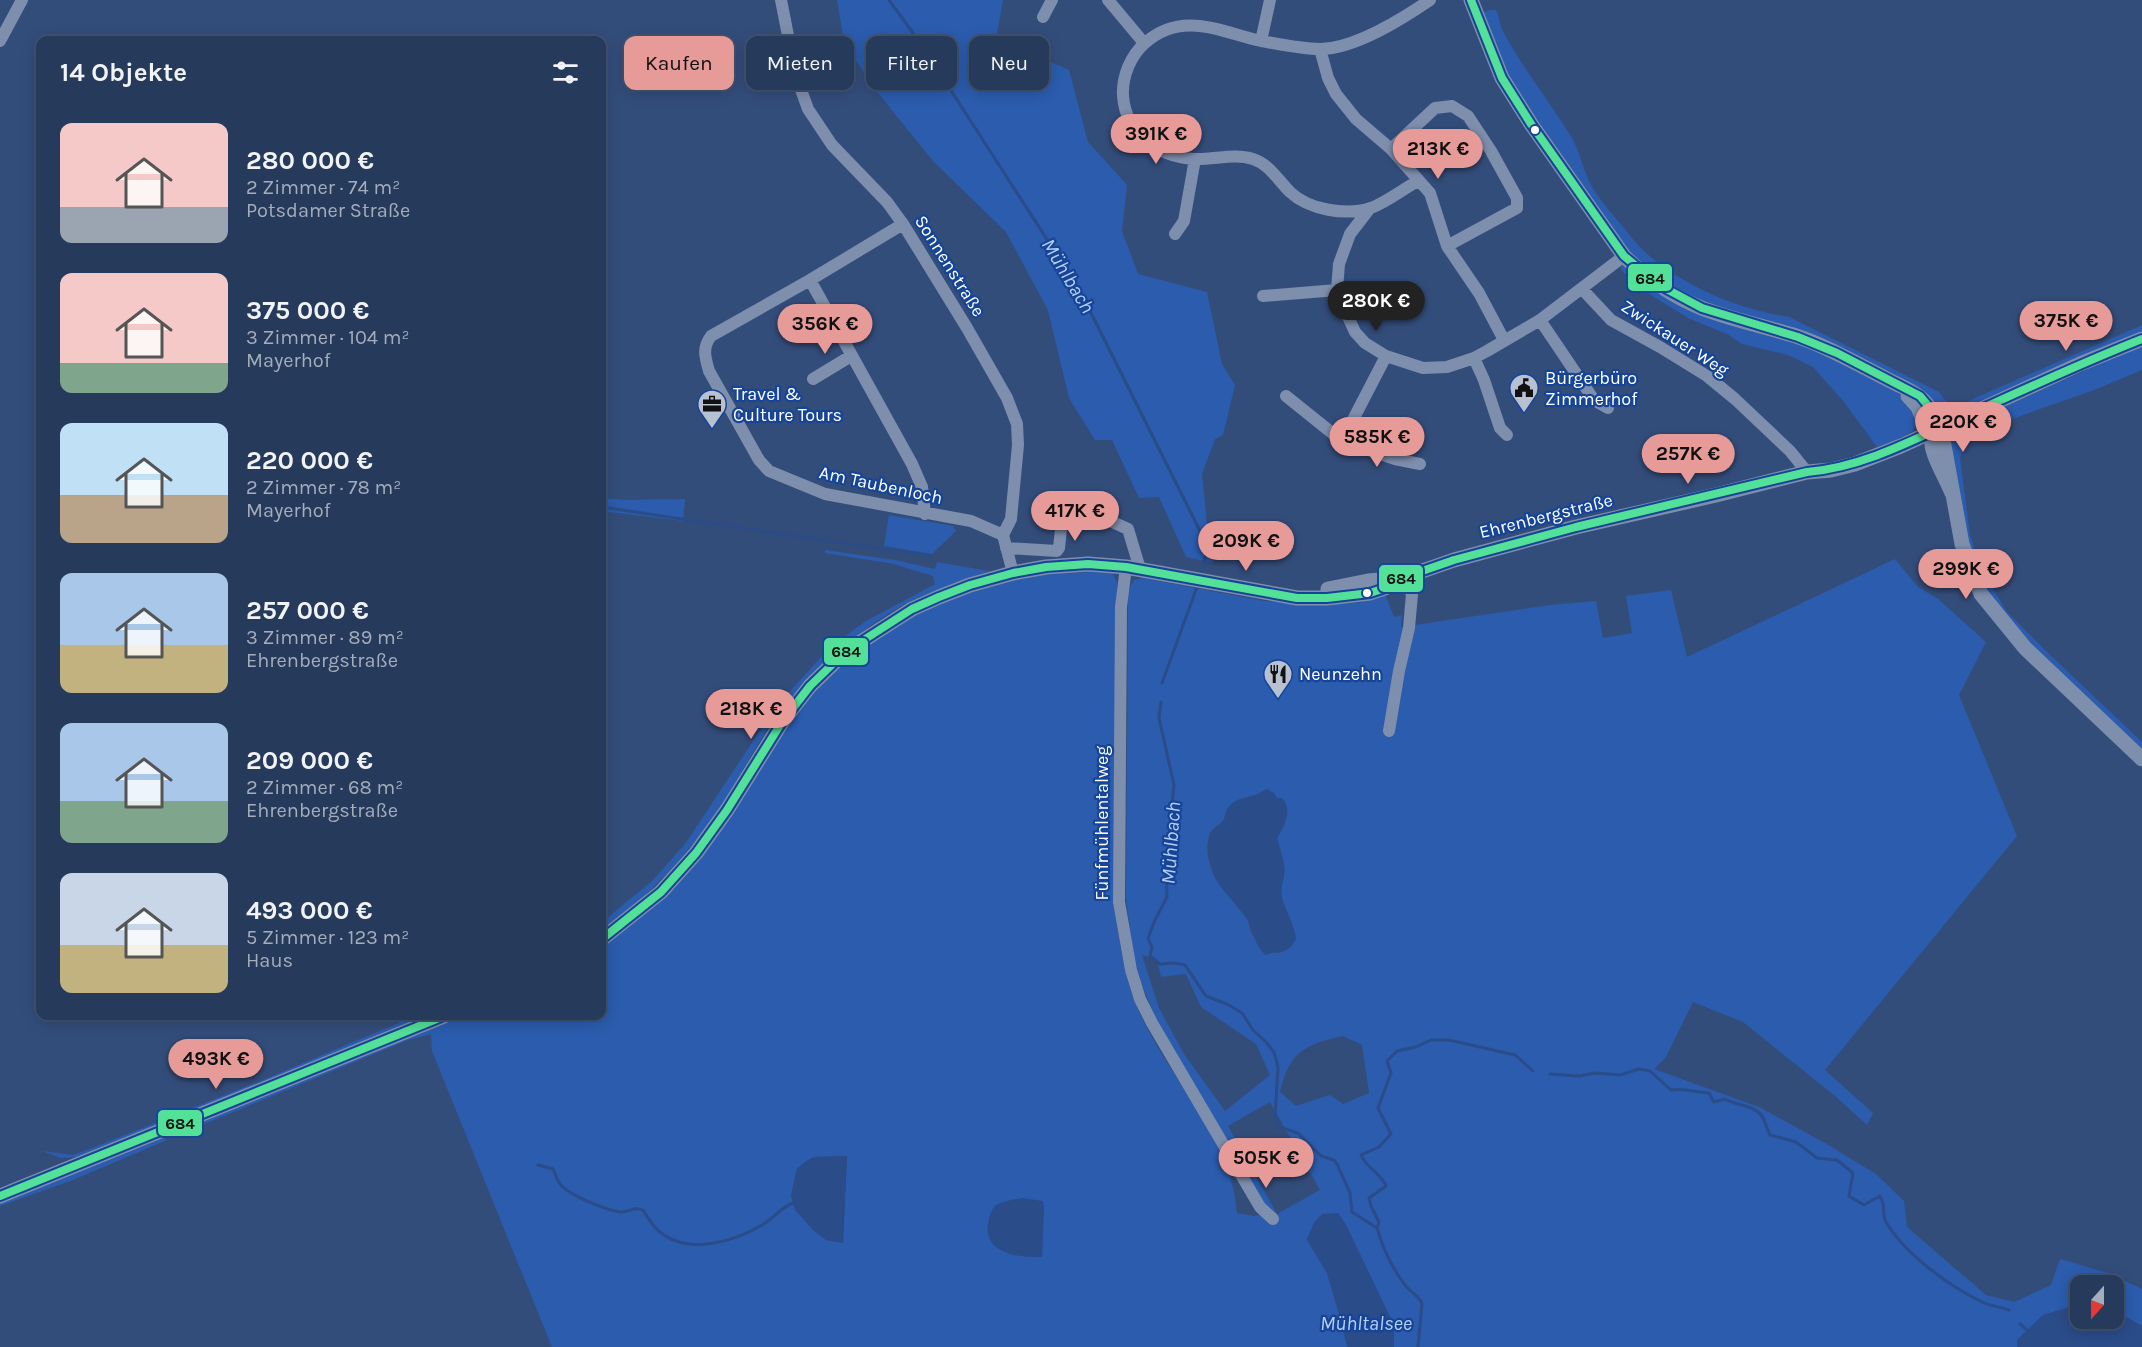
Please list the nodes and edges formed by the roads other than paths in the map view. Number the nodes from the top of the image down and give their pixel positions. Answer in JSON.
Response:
{"nodes":[{"id":1,"x":22,"y":0,"type":"edge"},
{"id":2,"x":781,"y":0,"type":"edge"},
{"id":3,"x":1052,"y":0,"type":"edge"},
{"id":4,"x":1108,"y":0,"type":"edge"},
{"id":5,"x":1270,"y":0,"type":"edge"},
{"id":6,"x":1430,"y":0,"type":"edge"},
{"id":7,"x":1471,"y":0,"type":"edge"},
{"id":8,"x":1043,"y":17,"type":"dead end"},
{"id":9,"x":0,"y":41,"type":"edge"},
{"id":10,"x":1261,"y":41,"type":"junction"},
{"id":11,"x":1144,"y":43,"type":"junction"},
{"id":12,"x":1320,"y":50,"type":"junction"},
{"id":13,"x":1391,"y":149,"type":"junction"},
{"id":14,"x":1195,"y":159,"type":"junction"},
{"id":15,"x":1418,"y":181,"type":"junction"},
{"id":16,"x":1370,"y":208,"type":"junction"},
{"id":17,"x":1331,"y":212,"type":"junction"},
{"id":18,"x":903,"y":224,"type":"junction"},
{"id":19,"x":1175,"y":234,"type":"dead end"},
{"id":20,"x":1350,"y":234,"type":"junction"},
{"id":21,"x":1447,"y":246,"type":"junction"},
{"id":22,"x":1624,"y":256,"type":"junction"},
{"id":23,"x":810,"y":280,"type":"junction"},
{"id":24,"x":1582,"y":289,"type":"junction"},
{"id":25,"x":1337,"y":290,"type":"junction"},
{"id":26,"x":1263,"y":296,"type":"dead end"},
{"id":27,"x":1540,"y":320,"type":"junction"},
{"id":28,"x":2142,"y":339,"type":"edge"},
{"id":29,"x":1504,"y":340,"type":"junction"},
{"id":30,"x":851,"y":356,"type":"junction"},
{"id":31,"x":1386,"y":356,"type":"junction"},
{"id":32,"x":1474,"y":358,"type":"junction"},
{"id":33,"x":813,"y":379,"type":"dead end"},
{"id":34,"x":1286,"y":396,"type":"dead end"},
{"id":35,"x":1608,"y":408,"type":"dead end"},
{"id":36,"x":1934,"y":430,"type":"junction"},
{"id":37,"x":1507,"y":435,"type":"dead end"},
{"id":38,"x":1342,"y":441,"type":"junction"},
{"id":39,"x":1420,"y":464,"type":"dead end"},
{"id":40,"x":1807,"y":472,"type":"junction"},
{"id":41,"x":925,"y":513,"type":"junction"},
{"id":42,"x":1002,"y":536,"type":"junction"},
{"id":43,"x":1006,"y":548,"type":"junction"},
{"id":44,"x":1133,"y":568,"type":"junction"},
{"id":45,"x":1012,"y":573,"type":"junction"},
{"id":46,"x":1402,"y":578,"type":"junction"},
{"id":47,"x":1389,"y":730,"type":"dead end"},
{"id":48,"x":2142,"y":759,"type":"edge"},
{"id":49,"x":606,"y":936,"type":"edge"},
{"id":50,"x":434,"y":1020,"type":"edge"},
{"id":51,"x":0,"y":1196,"type":"edge"},
{"id":52,"x":1273,"y":1219,"type":"dead end"}],
"edges":[{"from":1,"to":9,"type":"street"},
{"from":2,"to":18,"type":"street","name":"Sonnenstraße"},
{"from":3,"to":8,"type":"street"},
{"from":4,"to":11,"type":"street"},
{"from":5,"to":10,"type":"street"},
{"from":6,"to":12,"type":"street"},
{"from":7,"to":22,"type":"street"},
{"from":10,"to":11,"type":"street"},
{"from":10,"to":12,"type":"street"},
{"from":11,"to":14,"type":"street"},
{"from":12,"to":13,"type":"street"},
{"from":13,"to":15,"type":"street"},
{"from":13,"to":21,"type":"street"},
{"from":14,"to":17,"type":"street"},
{"from":14,"to":19,"type":"street"},
{"from":15,"to":16,"type":"street"},
{"from":15,"to":21,"type":"street"},
{"from":16,"to":17,"type":"street"},
{"from":16,"to":20,"type":"street"},
{"from":17,"to":20,"type":"street"},
{"from":18,"to":23,"type":"street","name":"Am Taubenloch"},
{"from":18,"to":42,"type":"street","name":"Sonnenstraße"},
{"from":20,"to":25,"type":"street"},
{"from":21,"to":29,"type":"street"},
{"from":22,"to":24,"type":"street"},
{"from":22,"to":36,"type":"street"},
{"from":23,"to":30,"type":"street"},
{"from":23,"to":41,"type":"street","name":"Am Taubenloch"},
{"from":24,"to":27,"type":"street"},
{"from":24,"to":40,"type":"street","name":"Zwickauer Weg"},
{"from":25,"to":26,"type":"street"},
{"from":25,"to":31,"type":"street"},
{"from":27,"to":29,"type":"street"},
{"from":27,"to":35,"type":"street"},
{"from":28,"to":36,"type":"street","name":"Ehrenbergstraße"},
{"from":29,"to":32,"type":"street"},
{"from":30,"to":33,"type":"street"},
{"from":30,"to":41,"type":"street"},
{"from":31,"to":32,"type":"street"},
{"from":31,"to":38,"type":"street"},
{"from":32,"to":37,"type":"street"},
{"from":34,"to":38,"type":"street"},
{"from":36,"to":40,"type":"street","name":"Ehrenbergstraße"},
{"from":36,"to":48,"type":"street"},
{"from":38,"to":39,"type":"street"},
{"from":40,"to":46,"type":"street","name":"Ehrenbergstraße"},
{"from":41,"to":42,"type":"street","name":"Am Taubenloch"},
{"from":42,"to":43,"type":"street"},
{"from":43,"to":44,"type":"street"},
{"from":43,"to":45,"type":"street"},
{"from":44,"to":45,"type":"street","name":"Ehrenbergstraße"},
{"from":44,"to":46,"type":"street","name":"Ehrenbergstraße"},
{"from":44,"to":52,"type":"street","name":"Fünfmühlentalweg"},
{"from":45,"to":49,"type":"street","name":"Ehrenbergstraße"},
{"from":46,"to":47,"type":"street"},
{"from":50,"to":51,"type":"street"}]}
